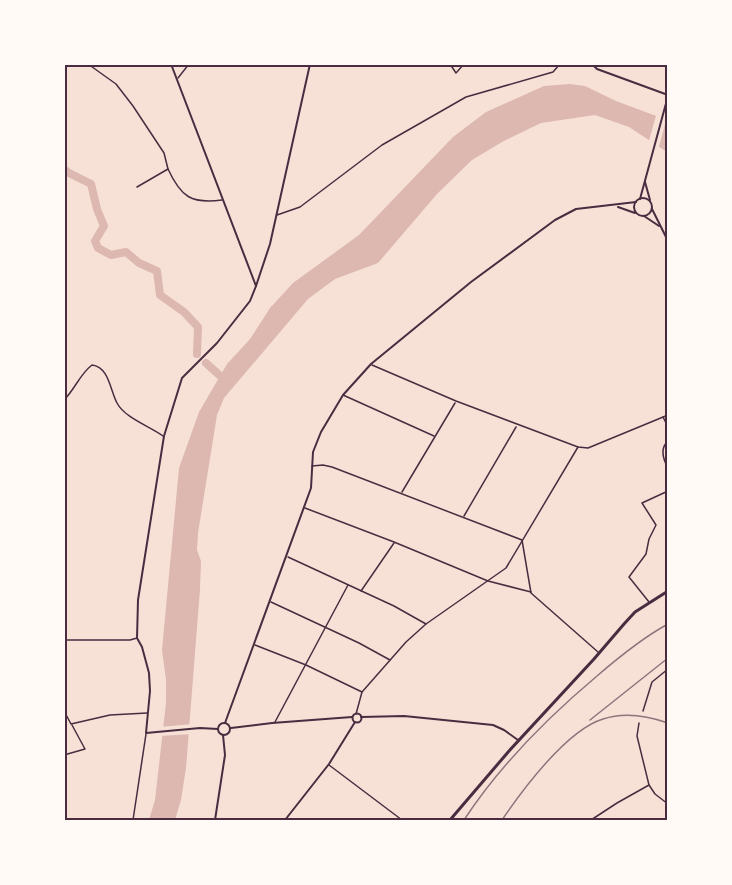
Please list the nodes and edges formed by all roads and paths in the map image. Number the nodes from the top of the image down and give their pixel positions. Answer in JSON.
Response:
{"nodes":[{"id":1,"x":88,"y":64,"type":"edge"},
{"id":2,"x":171,"y":64,"type":"edge"},
{"id":3,"x":189,"y":64,"type":"edge"},
{"id":4,"x":310,"y":64,"type":"edge"},
{"id":5,"x":450,"y":64,"type":"edge"},
{"id":6,"x":464,"y":64,"type":"edge"},
{"id":7,"x":560,"y":64,"type":"edge"},
{"id":8,"x":592,"y":64,"type":"edge"},
{"id":9,"x":177,"y":80,"type":"junction"},
{"id":10,"x":668,"y":81,"type":"edge"},
{"id":11,"x":668,"y":95,"type":"edge"},
{"id":12,"x":168,"y":169,"type":"junction"},
{"id":13,"x":645,"y":179,"type":"junction"},
{"id":14,"x":137,"y":187,"type":"dead end"},
{"id":15,"x":640,"y":199,"type":"junction"},
{"id":16,"x":223,"y":200,"type":"junction"},
{"id":17,"x":650,"y":201,"type":"junction"},
{"id":18,"x":636,"y":202,"type":"junction"},
{"id":19,"x":615,"y":206,"type":"junction"},
{"id":20,"x":652,"y":209,"type":"junction"},
{"id":21,"x":638,"y":213,"type":"junction"},
{"id":22,"x":643,"y":215,"type":"junction"},
{"id":23,"x":277,"y":216,"type":"junction"},
{"id":24,"x":659,"y":226,"type":"junction"},
{"id":25,"x":668,"y":241,"type":"edge"},
{"id":26,"x":256,"y":286,"type":"junction"},
{"id":27,"x":371,"y":364,"type":"junction"},
{"id":28,"x":343,"y":395,"type":"junction"},
{"id":29,"x":64,"y":400,"type":"edge"},
{"id":30,"x":456,"y":401,"type":"junction"},
{"id":31,"x":668,"y":415,"type":"edge"},
{"id":32,"x":663,"y":417,"type":"junction"},
{"id":33,"x":517,"y":425,"type":"junction"},
{"id":34,"x":668,"y":427,"type":"edge"},
{"id":35,"x":164,"y":436,"type":"junction"},
{"id":36,"x":435,"y":436,"type":"junction"},
{"id":37,"x":668,"y":441,"type":"edge"},
{"id":38,"x":578,"y":447,"type":"junction"},
{"id":39,"x":312,"y":466,"type":"junction"},
{"id":40,"x":668,"y":468,"type":"edge"},
{"id":41,"x":668,"y":491,"type":"edge"},
{"id":42,"x":402,"y":493,"type":"junction"},
{"id":43,"x":304,"y":508,"type":"junction"},
{"id":44,"x":464,"y":517,"type":"junction"},
{"id":45,"x":522,"y":540,"type":"junction"},
{"id":46,"x":394,"y":542,"type":"junction"},
{"id":47,"x":287,"y":556,"type":"junction"},
{"id":48,"x":488,"y":581,"type":"junction"},
{"id":49,"x":348,"y":585,"type":"junction"},
{"id":50,"x":361,"y":591,"type":"junction"},
{"id":51,"x":668,"y":591,"type":"edge"},
{"id":52,"x":531,"y":592,"type":"junction"},
{"id":53,"x":270,"y":601,"type":"junction"},
{"id":54,"x":649,"y":602,"type":"junction"},
{"id":55,"x":426,"y":624,"type":"junction"},
{"id":56,"x":326,"y":627,"type":"junction"},
{"id":57,"x":137,"y":638,"type":"junction"},
{"id":58,"x":64,"y":640,"type":"edge"},
{"id":59,"x":254,"y":645,"type":"junction"},
{"id":60,"x":599,"y":653,"type":"junction"},
{"id":61,"x":390,"y":660,"type":"junction"},
{"id":62,"x":306,"y":665,"type":"junction"},
{"id":63,"x":668,"y":669,"type":"edge"},
{"id":64,"x":362,"y":692,"type":"junction"},
{"id":65,"x":64,"y":711,"type":"edge"},
{"id":66,"x":643,"y":711,"type":"dead end"},
{"id":67,"x":148,"y":713,"type":"junction"},
{"id":68,"x":356,"y":714,"type":"junction"},
{"id":69,"x":352,"y":717,"type":"junction"},
{"id":70,"x":361,"y":717,"type":"junction"},
{"id":71,"x":355,"y":722,"type":"junction"},
{"id":72,"x":225,"y":723,"type":"junction"},
{"id":73,"x":275,"y":723,"type":"junction"},
{"id":74,"x":639,"y":723,"type":"dead end"},
{"id":75,"x":71,"y":724,"type":"junction"},
{"id":76,"x":231,"y":728,"type":"junction"},
{"id":77,"x":218,"y":729,"type":"junction"},
{"id":78,"x":146,"y":733,"type":"junction"},
{"id":79,"x":223,"y":735,"type":"junction"},
{"id":80,"x":519,"y":740,"type":"junction"},
{"id":81,"x":64,"y":755,"type":"edge"},
{"id":82,"x":329,"y":764,"type":"junction"},
{"id":83,"x":649,"y":785,"type":"junction"},
{"id":84,"x":668,"y":804,"type":"edge"},
{"id":85,"x":133,"y":820,"type":"edge"},
{"id":86,"x":215,"y":820,"type":"edge"},
{"id":87,"x":285,"y":820,"type":"edge"},
{"id":88,"x":402,"y":820,"type":"edge"},
{"id":89,"x":450,"y":820,"type":"edge"},
{"id":90,"x":591,"y":820,"type":"edge"}],
"edges":[{"from":1,"to":12,"type":"street"},
{"from":2,"to":9,"type":"street"},
{"from":3,"to":9,"type":"street"},
{"from":4,"to":23,"type":"street"},
{"from":5,"to":6,"type":"street"},
{"from":7,"to":23,"type":"street"},
{"from":8,"to":11,"type":"street"},
{"from":9,"to":16,"type":"street"},
{"from":10,"to":11,"type":"street"},
{"from":11,"to":13,"type":"street"},
{"from":12,"to":14,"type":"street"},
{"from":12,"to":16,"type":"street"},
{"from":13,"to":15,"type":"street"},
{"from":13,"to":17,"type":"street"},
{"from":15,"to":17,"type":"street"},
{"from":15,"to":18,"type":"street"},
{"from":16,"to":26,"type":"street"},
{"from":17,"to":20,"type":"street"},
{"from":18,"to":19,"type":"street"},
{"from":18,"to":21,"type":"street"},
{"from":19,"to":21,"type":"street"},
{"from":19,"to":27,"type":"street"},
{"from":20,"to":22,"type":"street"},
{"from":20,"to":24,"type":"street"},
{"from":21,"to":22,"type":"street"},
{"from":22,"to":24,"type":"street"},
{"from":23,"to":26,"type":"street"},
{"from":24,"to":25,"type":"street"},
{"from":26,"to":35,"type":"street"},
{"from":27,"to":28,"type":"street"},
{"from":27,"to":30,"type":"street"},
{"from":28,"to":36,"type":"street"},
{"from":28,"to":39,"type":"street"},
{"from":29,"to":35,"type":"street"},
{"from":30,"to":33,"type":"street"},
{"from":30,"to":36,"type":"street"},
{"from":31,"to":32,"type":"street"},
{"from":32,"to":34,"type":"street"},
{"from":32,"to":38,"type":"street"},
{"from":33,"to":38,"type":"street"},
{"from":33,"to":44,"type":"street"},
{"from":35,"to":57,"type":"street"},
{"from":36,"to":42,"type":"street"},
{"from":37,"to":40,"type":"street"},
{"from":38,"to":45,"type":"street"},
{"from":39,"to":42,"type":"street"},
{"from":39,"to":43,"type":"street"},
{"from":41,"to":54,"type":"street"},
{"from":42,"to":44,"type":"street"},
{"from":43,"to":46,"type":"street"},
{"from":43,"to":47,"type":"street"},
{"from":44,"to":45,"type":"street"},
{"from":45,"to":48,"type":"street"},
{"from":45,"to":52,"type":"street"},
{"from":46,"to":48,"type":"street"},
{"from":46,"to":50,"type":"street"},
{"from":47,"to":49,"type":"street"},
{"from":47,"to":53,"type":"street"},
{"from":48,"to":52,"type":"street"},
{"from":48,"to":55,"type":"street"},
{"from":49,"to":50,"type":"street"},
{"from":49,"to":56,"type":"street"},
{"from":50,"to":55,"type":"street"},
{"from":51,"to":54,"type":"main road"},
{"from":52,"to":60,"type":"street"},
{"from":53,"to":56,"type":"street"},
{"from":53,"to":59,"type":"street"},
{"from":54,"to":60,"type":"main road"},
{"from":55,"to":61,"type":"street"},
{"from":56,"to":61,"type":"street"},
{"from":56,"to":62,"type":"street"},
{"from":57,"to":58,"type":"street"},
{"from":57,"to":67,"type":"street"},
{"from":59,"to":62,"type":"street"},
{"from":59,"to":72,"type":"street"},
{"from":60,"to":80,"type":"main road"},
{"from":61,"to":64,"type":"street"},
{"from":62,"to":64,"type":"street"},
{"from":62,"to":73,"type":"street"},
{"from":63,"to":66,"type":"street"},
{"from":64,"to":68,"type":"street"},
{"from":65,"to":75,"type":"street"},
{"from":67,"to":75,"type":"street"},
{"from":67,"to":78,"type":"street"},
{"from":68,"to":69,"type":"street"},
{"from":68,"to":70,"type":"street"},
{"from":69,"to":71,"type":"street"},
{"from":69,"to":73,"type":"street"},
{"from":70,"to":71,"type":"street"},
{"from":70,"to":80,"type":"street"},
{"from":71,"to":82,"type":"street"},
{"from":72,"to":76,"type":"street"},
{"from":72,"to":77,"type":"street"},
{"from":73,"to":76,"type":"street"},
{"from":74,"to":83,"type":"street"},
{"from":75,"to":81,"type":"street"},
{"from":76,"to":79,"type":"street"},
{"from":77,"to":78,"type":"street"},
{"from":77,"to":79,"type":"street"},
{"from":78,"to":85,"type":"street"},
{"from":79,"to":86,"type":"street"},
{"from":80,"to":89,"type":"main road"},
{"from":82,"to":87,"type":"street"},
{"from":82,"to":88,"type":"street"},
{"from":83,"to":84,"type":"street"},
{"from":83,"to":90,"type":"street"}]}
